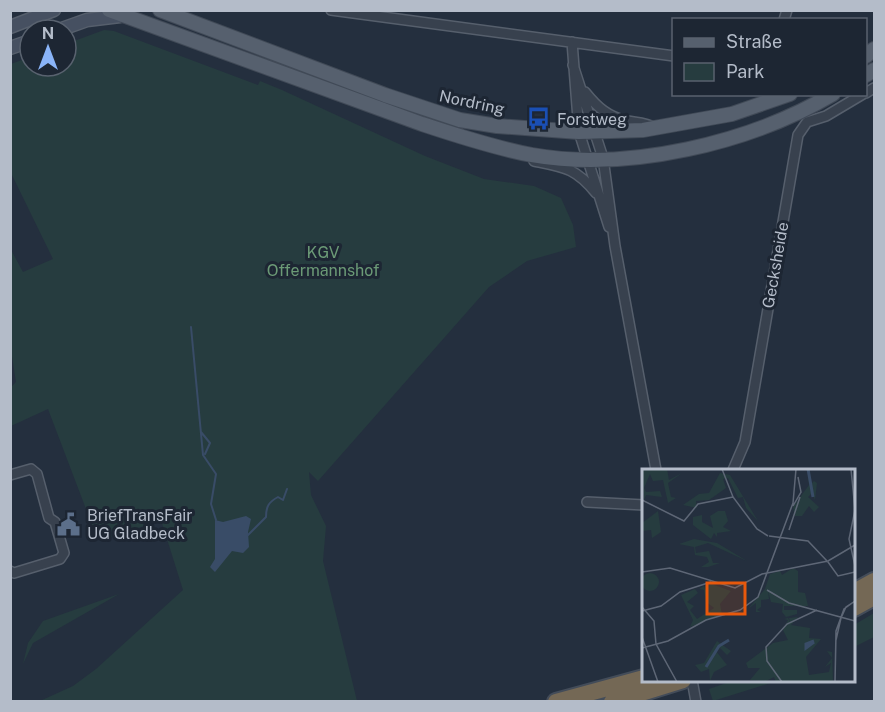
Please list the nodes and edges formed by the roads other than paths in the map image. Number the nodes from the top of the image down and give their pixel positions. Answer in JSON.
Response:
{"nodes":[{"id":1,"x":54,"y":10,"type":"edge"},
{"id":2,"x":99,"y":10,"type":"edge"},
{"id":3,"x":109,"y":10,"type":"edge"},
{"id":4,"x":160,"y":10,"type":"edge"},
{"id":5,"x":331,"y":10,"type":"edge"},
{"id":6,"x":31,"y":15,"type":"edge"},
{"id":7,"x":124,"y":16,"type":"junction"},
{"id":8,"x":87,"y":20,"type":"junction"},
{"id":9,"x":78,"y":23,"type":"edge"},
{"id":10,"x":10,"y":27,"type":"edge"},
{"id":11,"x":572,"y":42,"type":"junction"},
{"id":12,"x":672,"y":56,"type":"edge"},
{"id":13,"x":573,"y":65,"type":"junction"},
{"id":14,"x":582,"y":87,"type":"junction"},
{"id":15,"x":784,"y":96,"type":"edge"},
{"id":16,"x":829,"y":96,"type":"edge"},
{"id":17,"x":861,"y":96,"type":"edge"},
{"id":18,"x":655,"y":128,"type":"junction"},
{"id":19,"x":595,"y":131,"type":"junction"},
{"id":20,"x":579,"y":132,"type":"junction"},
{"id":21,"x":498,"y":147,"type":"junction"},
{"id":22,"x":588,"y":158,"type":"junction"},
{"id":23,"x":603,"y":158,"type":"junction"},
{"id":24,"x":600,"y":198,"type":"junction"},
{"id":25,"x":615,"y":246,"type":"junction"},
{"id":26,"x":656,"y":469,"type":"edge"},
{"id":27,"x":734,"y":469,"type":"edge"},
{"id":28,"x":10,"y":475,"type":"edge"},
{"id":29,"x":587,"y":502,"type":"dead end"},
{"id":30,"x":642,"y":505,"type":"edge"},
{"id":31,"x":10,"y":571,"type":"edge"},
{"id":32,"x":874,"y":581,"type":"edge"},
{"id":33,"x":855,"y":591,"type":"edge"},
{"id":34,"x":874,"y":597,"type":"edge"},
{"id":35,"x":855,"y":607,"type":"edge"},
{"id":36,"x":642,"y":679,"type":"edge"},
{"id":37,"x":680,"y":682,"type":"edge"},
{"id":38,"x":692,"y":682,"type":"edge"},
{"id":39,"x":556,"y":702,"type":"edge"},
{"id":40,"x":612,"y":702,"type":"edge"},
{"id":41,"x":696,"y":702,"type":"edge"}],
"edges":[{"from":1,"to":6,"type":"main road"},
{"from":2,"to":8,"type":"main road"},
{"from":3,"to":7,"type":"main road","name":"Nordring"},
{"from":4,"to":20,"type":"main road","name":"Nordring"},
{"from":5,"to":11,"type":"street"},
{"from":6,"to":10,"type":"main road"},
{"from":7,"to":8,"type":"main road"},
{"from":7,"to":21,"type":"main road","name":"Nordring"},
{"from":8,"to":9,"type":"main road"},
{"from":11,"to":12,"type":"street"},
{"from":11,"to":13,"type":"street"},
{"from":13,"to":14,"type":"street"},
{"from":13,"to":20,"type":"street"},
{"from":14,"to":18,"type":"street"},
{"from":14,"to":19,"type":"street"},
{"from":15,"to":18,"type":"main road","name":"Nordring"},
{"from":16,"to":23,"type":"main road","name":"Nordring"},
{"from":17,"to":27,"type":"street","name":"Gecksheide"},
{"from":18,"to":19,"type":"main road","name":"Nordring"},
{"from":19,"to":20,"type":"main road","name":"Nordring"},
{"from":19,"to":23,"type":"street"},
{"from":20,"to":22,"type":"street"},
{"from":21,"to":22,"type":"main road","name":"Nordring"},
{"from":21,"to":24,"type":"street","name":"Nordring"},
{"from":22,"to":23,"type":"main road","name":"Nordring"},
{"from":22,"to":24,"type":"street"},
{"from":23,"to":25,"type":"street"},
{"from":24,"to":25,"type":"street"},
{"from":25,"to":26,"type":"street"},
{"from":28,"to":31,"type":"street"},
{"from":29,"to":30,"type":"street"},
{"from":32,"to":33,"type":"highway"},
{"from":34,"to":35,"type":"highway"},
{"from":36,"to":39,"type":"highway"},
{"from":37,"to":40,"type":"highway"},
{"from":38,"to":41,"type":"street"}]}
